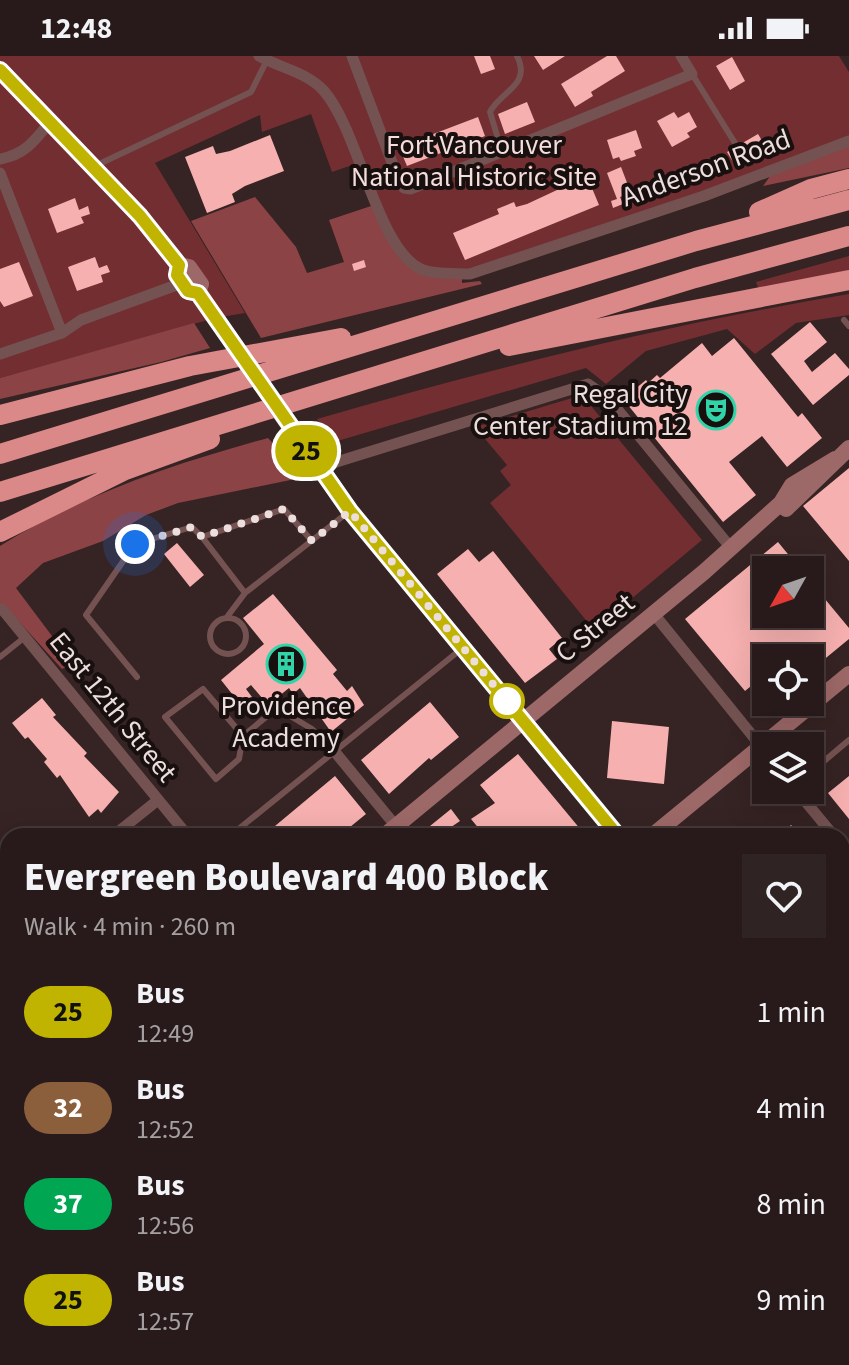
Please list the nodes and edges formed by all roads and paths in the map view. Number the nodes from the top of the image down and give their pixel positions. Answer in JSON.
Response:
{"nodes":[{"id":1,"x":352,"y":56,"type":"edge"},
{"id":2,"x":517,"y":56,"type":"edge"},
{"id":3,"x":681,"y":56,"type":"edge"},
{"id":4,"x":263,"y":58,"type":"edge"},
{"id":5,"x":0,"y":70,"type":"edge"},
{"id":6,"x":692,"y":74,"type":"junction"},
{"id":7,"x":49,"y":123,"type":"junction"},
{"id":8,"x":849,"y":141,"type":"edge"},
{"id":9,"x":735,"y":143,"type":"dead end"},
{"id":10,"x":502,"y":152,"type":"junction"},
{"id":11,"x":0,"y":159,"type":"edge"},
{"id":12,"x":94,"y":167,"type":"junction"},
{"id":13,"x":0,"y":173,"type":"edge"},
{"id":14,"x":849,"y":179,"type":"edge"},
{"id":15,"x":849,"y":200,"type":"edge"},
{"id":16,"x":849,"y":236,"type":"edge"},
{"id":17,"x":696,"y":241,"type":"junction"},
{"id":18,"x":179,"y":265,"type":"junction"},
{"id":19,"x":849,"y":280,"type":"edge"},
{"id":20,"x":182,"y":283,"type":"junction"},
{"id":21,"x":198,"y":293,"type":"junction"},
{"id":22,"x":439,"y":319,"type":"junction"},
{"id":23,"x":62,"y":333,"type":"junction"},
{"id":24,"x":0,"y":354,"type":"edge"},
{"id":25,"x":442,"y":356,"type":"junction"},
{"id":26,"x":305,"y":398,"type":"junction"},
{"id":27,"x":6,"y":413,"type":"edge"},
{"id":28,"x":849,"y":448,"type":"edge"},
{"id":29,"x":0,"y":454,"type":"edge"},
{"id":30,"x":312,"y":461,"type":"junction"},
{"id":31,"x":0,"y":492,"type":"edge"},
{"id":32,"x":350,"y":511,"type":"junction"},
{"id":33,"x":0,"y":532,"type":"edge"},
{"id":34,"x":202,"y":537,"type":"junction"},
{"id":35,"x":312,"y":541,"type":"junction"},
{"id":36,"x":731,"y":548,"type":"junction"},
{"id":37,"x":245,"y":593,"type":"junction"},
{"id":38,"x":2,"y":609,"type":"dead end"},
{"id":39,"x":654,"y":614,"type":"junction"},
{"id":40,"x":227,"y":617,"type":"junction"},
{"id":41,"x":25,"y":637,"type":"junction"},
{"id":42,"x":463,"y":647,"type":"junction"},
{"id":43,"x":0,"y":657,"type":"edge"},
{"id":44,"x":849,"y":674,"type":"edge"},
{"id":45,"x":137,"y":677,"type":"dead end"},
{"id":46,"x":523,"y":721,"type":"junction"},
{"id":47,"x":782,"y":732,"type":"edge"},
{"id":48,"x":752,"y":735,"type":"edge"},
{"id":49,"x":243,"y":736,"type":"junction"},
{"id":50,"x":849,"y":740,"type":"edge"},
{"id":51,"x":335,"y":752,"type":"junction"},
{"id":52,"x":752,"y":758,"type":"edge"},
{"id":53,"x":824,"y":761,"type":"edge"},
{"id":54,"x":158,"y":800,"type":"junction"},
{"id":55,"x":808,"y":804,"type":"edge"},
{"id":56,"x":123,"y":828,"type":"edge"},
{"id":57,"x":181,"y":828,"type":"edge"},
{"id":58,"x":240,"y":828,"type":"edge"},
{"id":59,"x":391,"y":828,"type":"edge"},
{"id":60,"x":401,"y":828,"type":"edge"},
{"id":61,"x":611,"y":828,"type":"edge"},
{"id":62,"x":662,"y":828,"type":"edge"},
{"id":63,"x":827,"y":828,"type":"edge"}],
"edges":[{"from":1,"to":10,"type":"street"},
{"from":2,"to":10,"type":"lane"},
{"from":3,"to":6,"type":"street"},
{"from":4,"to":8,"type":"street","name":"Anderson Road"},
{"from":4,"to":12,"type":"lane"},
{"from":5,"to":7,"type":"street"},
{"from":6,"to":9,"type":"lane"},
{"from":6,"to":10,"type":"street"},
{"from":7,"to":11,"type":"street"},
{"from":7,"to":12,"type":"street"},
{"from":12,"to":18,"type":"street"},
{"from":13,"to":23,"type":"street"},
{"from":14,"to":17,"type":"highway"},
{"from":15,"to":17,"type":"highway"},
{"from":16,"to":25,"type":"highway"},
{"from":17,"to":22,"type":"highway"},
{"from":18,"to":20,"type":"street"},
{"from":18,"to":21,"type":"street"},
{"from":19,"to":25,"type":"highway"},
{"from":20,"to":21,"type":"street"},
{"from":20,"to":23,"type":"street"},
{"from":21,"to":30,"type":"street","bridge":true},
{"from":22,"to":27,"type":"highway"},
{"from":22,"to":29,"type":"highway"},
{"from":23,"to":24,"type":"street"},
{"from":25,"to":26,"type":"highway"},
{"from":26,"to":31,"type":"highway"},
{"from":26,"to":33,"type":"highway"},
{"from":28,"to":36,"type":"street","name":"C Street"},
{"from":30,"to":32,"type":"street"},
{"from":30,"to":36,"type":"street"},
{"from":32,"to":35,"type":"lane"},
{"from":32,"to":42,"type":"street"},
{"from":34,"to":35,"type":"lane"},
{"from":34,"to":37,"type":"lane"},
{"from":34,"to":45,"type":"lane"},
{"from":35,"to":37,"type":"lane"},
{"from":36,"to":39,"type":"street","name":"C Street"},
{"from":37,"to":40,"type":"lane"},
{"from":38,"to":41,"type":"street","name":"East 12th Street"},
{"from":39,"to":46,"type":"street","name":"C Street"},
{"from":39,"to":48,"type":"street"},
{"from":40,"to":40,"type":"lane"},
{"from":41,"to":43,"type":"lane"},
{"from":41,"to":54,"type":"street","name":"East 12th Street"},
{"from":42,"to":46,"type":"street"},
{"from":42,"to":51,"type":"lane"},
{"from":44,"to":47,"type":"street"},
{"from":46,"to":60,"type":"street","name":"C Street"},
{"from":46,"to":61,"type":"street"},
{"from":49,"to":49,"type":"lane"},
{"from":49,"to":51,"type":"lane"},
{"from":50,"to":53,"type":"lane"},
{"from":51,"to":58,"type":"lane"},
{"from":51,"to":59,"type":"street"},
{"from":52,"to":62,"type":"street"},
{"from":54,"to":56,"type":"street"},
{"from":54,"to":57,"type":"street","name":"East 12th Street"},
{"from":55,"to":63,"type":"street"}]}
